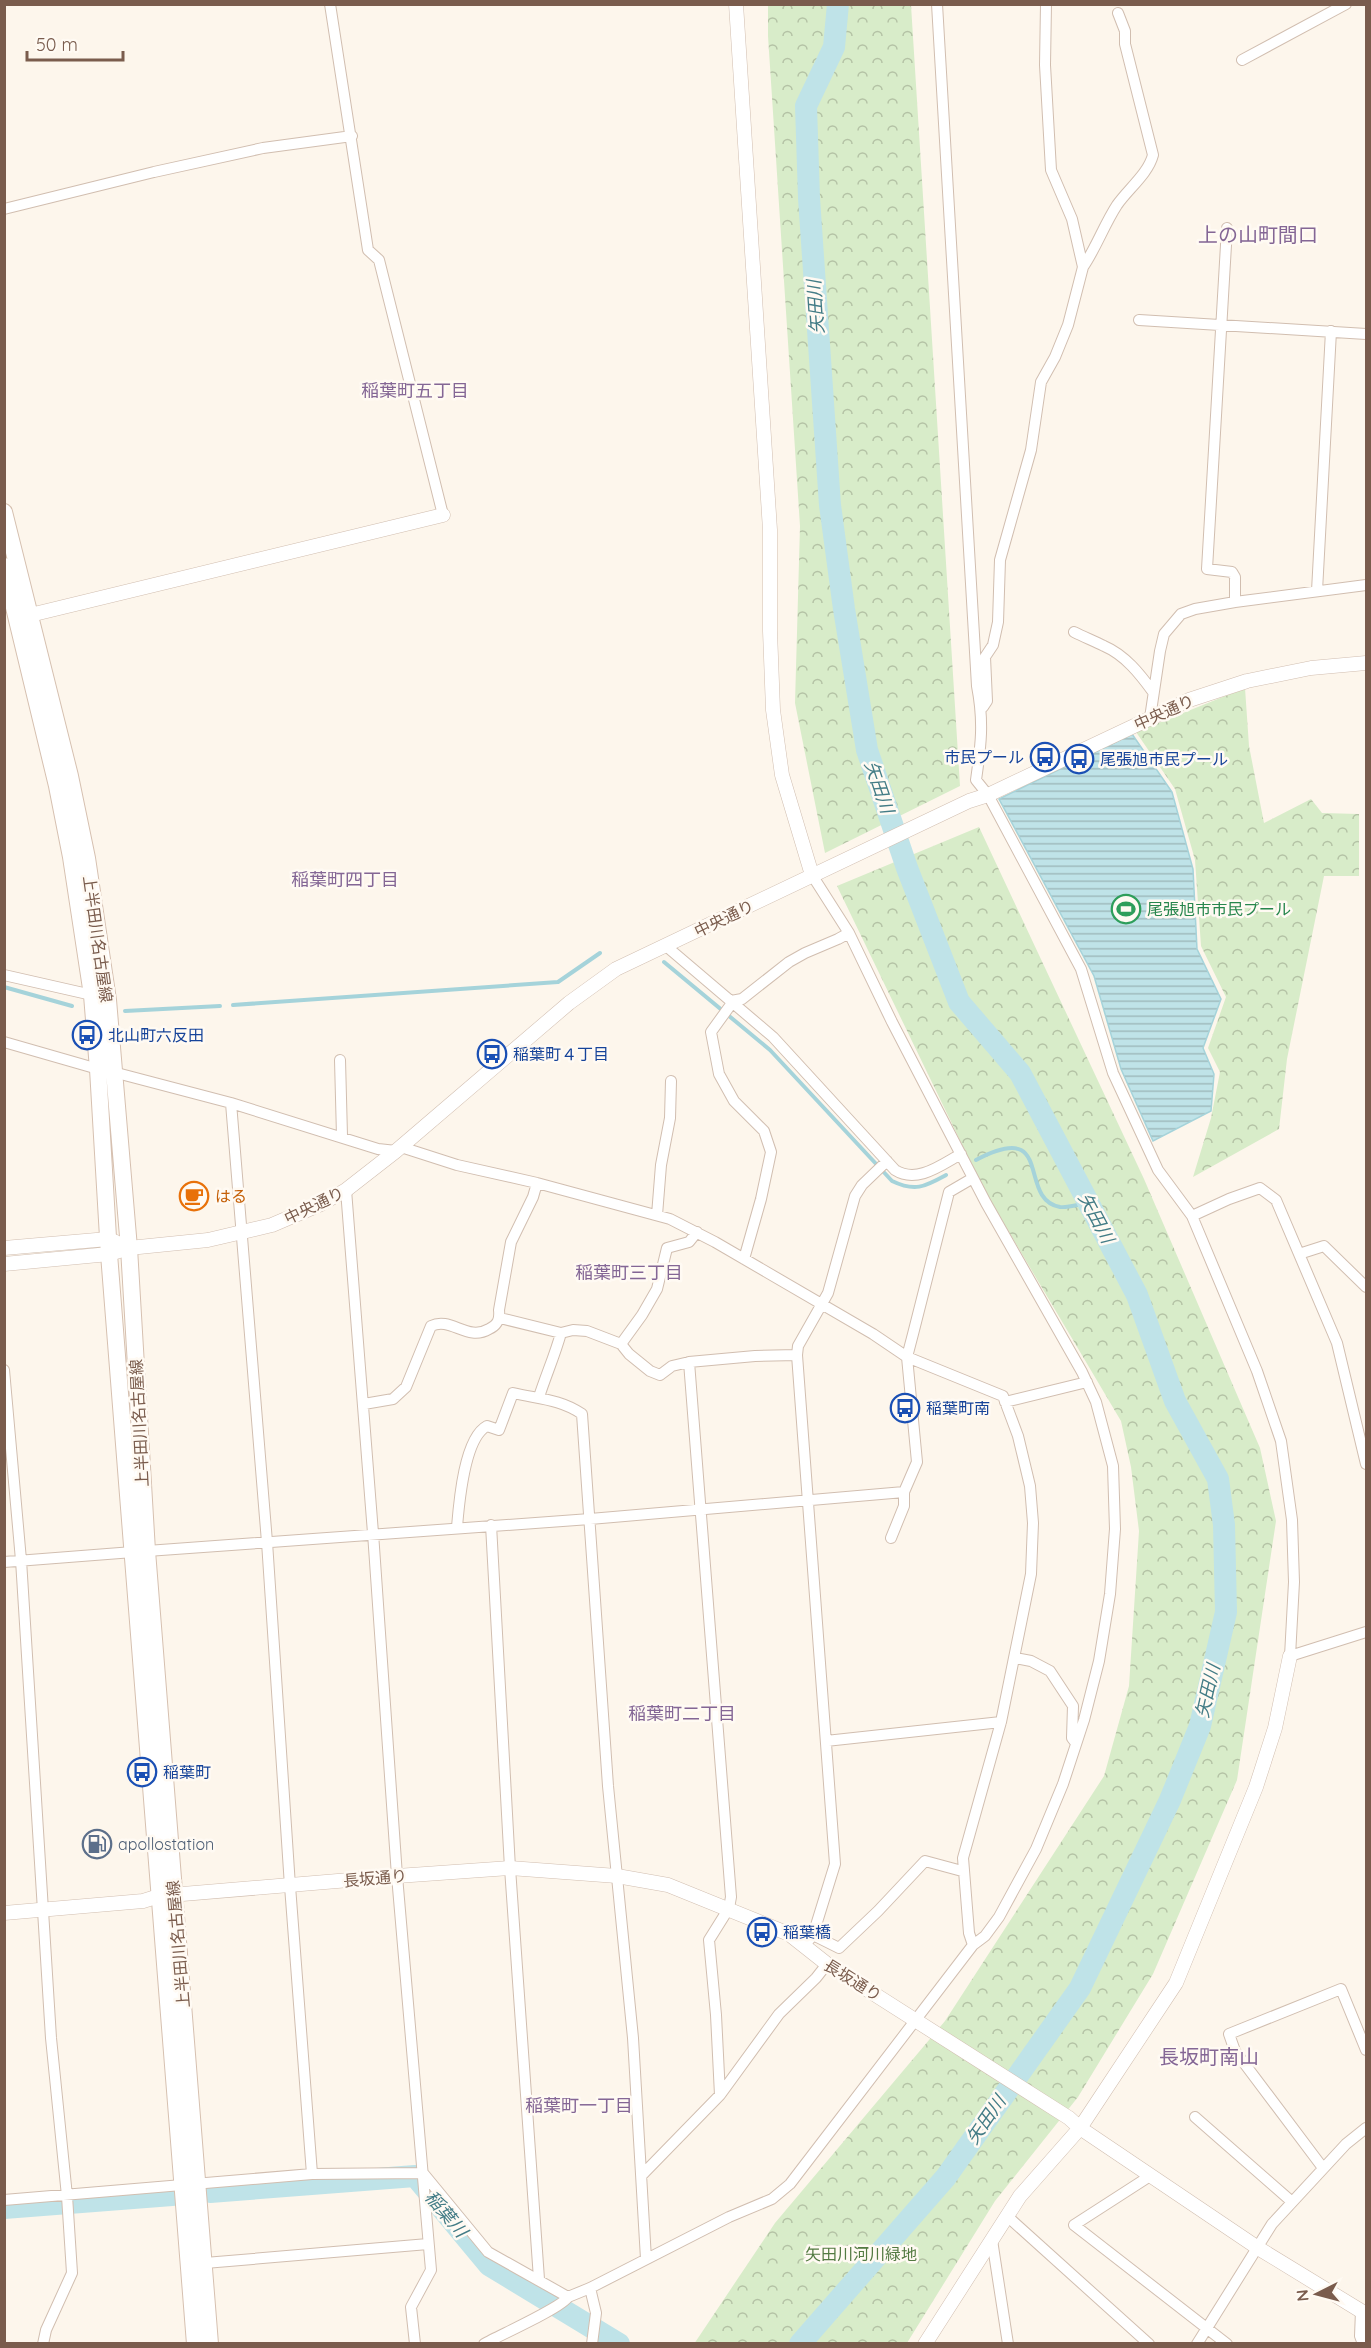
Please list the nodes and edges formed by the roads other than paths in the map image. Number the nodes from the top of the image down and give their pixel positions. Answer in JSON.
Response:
{"nodes":[{"id":1,"x":330,"y":4,"type":"edge"},
{"id":2,"x":736,"y":4,"type":"edge"},
{"id":3,"x":937,"y":4,"type":"edge"},
{"id":4,"x":1046,"y":4,"type":"edge"},
{"id":5,"x":1347,"y":4,"type":"edge"},
{"id":6,"x":1118,"y":13,"type":"dead end"},
{"id":7,"x":1242,"y":60,"type":"dead end"},
{"id":8,"x":352,"y":136,"type":"junction"},
{"id":9,"x":4,"y":209,"type":"edge"},
{"id":10,"x":1227,"y":228,"type":"dead end"},
{"id":11,"x":1083,"y":267,"type":"junction"},
{"id":12,"x":1139,"y":320,"type":"dead end"},
{"id":13,"x":1221,"y":326,"type":"junction"},
{"id":14,"x":1330,"y":331,"type":"junction"},
{"id":15,"x":1366,"y":334,"type":"edge"},
{"id":16,"x":4,"y":512,"type":"edge"},
{"id":17,"x":443,"y":515,"type":"joint"},
{"id":18,"x":4,"y":566,"type":"edge"},
{"id":19,"x":1366,"y":585,"type":"edge"},
{"id":20,"x":1317,"y":591,"type":"junction"},
{"id":21,"x":1235,"y":602,"type":"junction"},
{"id":22,"x":17,"y":619,"type":"edge"},
{"id":23,"x":1074,"y":632,"type":"dead end"},
{"id":24,"x":1366,"y":663,"type":"edge"},
{"id":25,"x":1153,"y":692,"type":"junction"},
{"id":26,"x":982,"y":710,"type":"junction"},
{"id":27,"x":1150,"y":718,"type":"junction"},
{"id":28,"x":988,"y":795,"type":"junction"},
{"id":29,"x":818,"y":872,"type":"junction"},
{"id":30,"x":849,"y":933,"type":"junction"},
{"id":31,"x":666,"y":946,"type":"junction"},
{"id":32,"x":4,"y":975,"type":"edge"},
{"id":33,"x":92,"y":995,"type":"junction"},
{"id":34,"x":731,"y":1004,"type":"junction"},
{"id":35,"x":4,"y":1042,"type":"edge"},
{"id":36,"x":340,"y":1060,"type":"dead end"},
{"id":37,"x":106,"y":1070,"type":"junction"},
{"id":38,"x":671,"y":1081,"type":"dead end"},
{"id":39,"x":231,"y":1103,"type":"junction"},
{"id":40,"x":342,"y":1136,"type":"junction"},
{"id":41,"x":399,"y":1149,"type":"junction"},
{"id":42,"x":961,"y":1154,"type":"junction"},
{"id":43,"x":885,"y":1163,"type":"junction"},
{"id":44,"x":974,"y":1178,"type":"junction"},
{"id":45,"x":537,"y":1183,"type":"junction"},
{"id":46,"x":346,"y":1190,"type":"junction"},
{"id":47,"x":657,"y":1215,"type":"junction"},
{"id":48,"x":1192,"y":1216,"type":"junction"},
{"id":49,"x":697,"y":1232,"type":"junction"},
{"id":50,"x":242,"y":1233,"type":"junction"},
{"id":51,"x":109,"y":1247,"type":"junction"},
{"id":52,"x":4,"y":1248,"type":"edge"},
{"id":53,"x":129,"y":1248,"type":"junction"},
{"id":54,"x":1299,"y":1254,"type":"junction"},
{"id":55,"x":744,"y":1259,"type":"junction"},
{"id":56,"x":4,"y":1264,"type":"edge"},
{"id":57,"x":1366,"y":1287,"type":"edge"},
{"id":58,"x":822,"y":1305,"type":"junction"},
{"id":59,"x":500,"y":1318,"type":"junction"},
{"id":60,"x":561,"y":1333,"type":"junction"},
{"id":61,"x":621,"y":1344,"type":"junction"},
{"id":62,"x":797,"y":1355,"type":"junction"},
{"id":63,"x":907,"y":1357,"type":"junction"},
{"id":64,"x":689,"y":1362,"type":"junction"},
{"id":65,"x":4,"y":1370,"type":"edge"},
{"id":66,"x":1087,"y":1382,"type":"junction"},
{"id":67,"x":539,"y":1397,"type":"junction"},
{"id":68,"x":1005,"y":1402,"type":"junction"},
{"id":69,"x":364,"y":1404,"type":"junction"},
{"id":70,"x":1366,"y":1464,"type":"edge"},
{"id":71,"x":904,"y":1492,"type":"junction"},
{"id":72,"x":808,"y":1500,"type":"junction"},
{"id":73,"x":701,"y":1509,"type":"junction"},
{"id":74,"x":590,"y":1519,"type":"junction"},
{"id":75,"x":491,"y":1525,"type":"junction"},
{"id":76,"x":457,"y":1527,"type":"junction"},
{"id":77,"x":374,"y":1533,"type":"junction"},
{"id":78,"x":891,"y":1538,"type":"dead end"},
{"id":79,"x":267,"y":1542,"type":"junction"},
{"id":80,"x":140,"y":1551,"type":"junction"},
{"id":81,"x":21,"y":1560,"type":"junction"},
{"id":82,"x":4,"y":1562,"type":"edge"},
{"id":83,"x":1366,"y":1632,"type":"edge"},
{"id":84,"x":1290,"y":1656,"type":"junction"},
{"id":85,"x":1015,"y":1658,"type":"junction"},
{"id":86,"x":1001,"y":1722,"type":"junction"},
{"id":87,"x":826,"y":1741,"type":"junction"},
{"id":88,"x":1076,"y":1745,"type":"junction"},
{"id":89,"x":510,"y":1869,"type":"junction"},
{"id":90,"x":962,"y":1871,"type":"junction"},
{"id":91,"x":397,"y":1876,"type":"junction"},
{"id":92,"x":617,"y":1876,"type":"junction"},
{"id":93,"x":290,"y":1886,"type":"junction"},
{"id":94,"x":167,"y":1896,"type":"junction"},
{"id":95,"x":729,"y":1908,"type":"junction"},
{"id":96,"x":45,"y":1910,"type":"junction"},
{"id":97,"x":4,"y":1913,"type":"edge"},
{"id":98,"x":808,"y":1940,"type":"junction"},
{"id":99,"x":973,"y":1945,"type":"junction"},
{"id":100,"x":827,"y":1964,"type":"junction"},
{"id":101,"x":920,"y":2022,"type":"junction"},
{"id":102,"x":1366,"y":2050,"type":"edge"},
{"id":103,"x":720,"y":2095,"type":"junction"},
{"id":104,"x":1195,"y":2117,"type":"dead end"},
{"id":105,"x":1080,"y":2128,"type":"junction"},
{"id":106,"x":1366,"y":2128,"type":"edge"},
{"id":107,"x":1323,"y":2168,"type":"junction"},
{"id":108,"x":312,"y":2174,"type":"junction"},
{"id":109,"x":423,"y":2175,"type":"junction"},
{"id":110,"x":642,"y":2175,"type":"junction"},
{"id":111,"x":1150,"y":2176,"type":"junction"},
{"id":112,"x":190,"y":2183,"type":"junction"},
{"id":113,"x":67,"y":2196,"type":"junction"},
{"id":114,"x":4,"y":2200,"type":"edge"},
{"id":115,"x":1292,"y":2201,"type":"junction"},
{"id":116,"x":1007,"y":2216,"type":"junction"},
{"id":117,"x":992,"y":2240,"type":"junction"},
{"id":118,"x":429,"y":2244,"type":"junction"},
{"id":119,"x":1258,"y":2248,"type":"junction"},
{"id":120,"x":646,"y":2259,"type":"junction"},
{"id":121,"x":205,"y":2263,"type":"junction"},
{"id":122,"x":539,"y":2279,"type":"junction"},
{"id":123,"x":590,"y":2288,"type":"junction"},
{"id":124,"x":567,"y":2299,"type":"junction"},
{"id":125,"x":1364,"y":2312,"type":"edge"},
{"id":126,"x":1208,"y":2328,"type":"junction"},
{"id":127,"x":592,"y":2340,"type":"edge"},
{"id":128,"x":43,"y":2343,"type":"edge"},
{"id":129,"x":195,"y":2343,"type":"edge"},
{"id":130,"x":210,"y":2343,"type":"edge"},
{"id":131,"x":415,"y":2343,"type":"edge"},
{"id":132,"x":484,"y":2343,"type":"edge"},
{"id":133,"x":925,"y":2343,"type":"edge"},
{"id":134,"x":1008,"y":2343,"type":"edge"},
{"id":135,"x":1149,"y":2343,"type":"edge"},
{"id":136,"x":1197,"y":2343,"type":"edge"},
{"id":137,"x":1227,"y":2343,"type":"edge"},
{"id":138,"x":1363,"y":2343,"type":"edge"}],
"edges":[{"from":1,"to":8,"type":"street"},
{"from":2,"to":29,"type":"street"},
{"from":3,"to":26,"type":"street"},
{"from":4,"to":11,"type":"street"},
{"from":5,"to":7,"type":"street"},
{"from":6,"to":11,"type":"street"},
{"from":8,"to":9,"type":"street"},
{"from":8,"to":17,"type":"street"},
{"from":10,"to":13,"type":"street"},
{"from":11,"to":26,"type":"street"},
{"from":12,"to":13,"type":"street"},
{"from":13,"to":14,"type":"street"},
{"from":13,"to":21,"type":"street"},
{"from":14,"to":15,"type":"street"},
{"from":14,"to":20,"type":"street"},
{"from":16,"to":22,"type":"main road","name":"上半田川名古屋線"},
{"from":17,"to":22,"type":"street"},
{"from":18,"to":22,"type":"main road","name":"上半田川名古屋線"},
{"from":19,"to":20,"type":"street"},
{"from":20,"to":21,"type":"street"},
{"from":21,"to":25,"type":"street"},
{"from":22,"to":33,"type":"main road","name":"上半田川名古屋線"},
{"from":22,"to":37,"type":"main road","name":"上半田川名古屋線"},
{"from":23,"to":25,"type":"street"},
{"from":24,"to":27,"type":"street","name":"中央通り"},
{"from":25,"to":27,"type":"street"},
{"from":26,"to":28,"type":"street"},
{"from":27,"to":28,"type":"street","name":"中央通り"},
{"from":28,"to":29,"type":"street","name":"中央通り"},
{"from":28,"to":48,"type":"street"},
{"from":29,"to":30,"type":"street"},
{"from":29,"to":31,"type":"street","name":"中央通り"},
{"from":30,"to":34,"type":"street"},
{"from":30,"to":42,"type":"street"},
{"from":31,"to":34,"type":"street"},
{"from":31,"to":41,"type":"street","name":"中央通り"},
{"from":32,"to":33,"type":"street"},
{"from":33,"to":37,"type":"main road","name":"上半田川名古屋線"},
{"from":34,"to":43,"type":"street"},
{"from":34,"to":55,"type":"street"},
{"from":35,"to":37,"type":"street"},
{"from":36,"to":40,"type":"street"},
{"from":37,"to":39,"type":"street"},
{"from":37,"to":51,"type":"main road","name":"上半田川名古屋線"},
{"from":37,"to":53,"type":"main road","name":"上半田川名古屋線"},
{"from":38,"to":47,"type":"street"},
{"from":39,"to":40,"type":"street"},
{"from":39,"to":50,"type":"street"},
{"from":40,"to":41,"type":"street"},
{"from":41,"to":45,"type":"street"},
{"from":41,"to":46,"type":"street","name":"中央通り"},
{"from":42,"to":43,"type":"street"},
{"from":42,"to":44,"type":"street"},
{"from":43,"to":58,"type":"street"},
{"from":44,"to":63,"type":"street"},
{"from":44,"to":66,"type":"street"},
{"from":45,"to":47,"type":"street"},
{"from":45,"to":59,"type":"street"},
{"from":46,"to":50,"type":"street","name":"中央通り"},
{"from":46,"to":69,"type":"street"},
{"from":47,"to":49,"type":"street"},
{"from":48,"to":54,"type":"street"},
{"from":48,"to":84,"type":"street"},
{"from":49,"to":55,"type":"street"},
{"from":49,"to":61,"type":"street"},
{"from":50,"to":53,"type":"street","name":"中央通り"},
{"from":50,"to":79,"type":"street"},
{"from":51,"to":52,"type":"street","name":"中央通り"},
{"from":51,"to":53,"type":"street","name":"中央通り"},
{"from":51,"to":56,"type":"street","name":"中央通り"},
{"from":51,"to":80,"type":"main road","name":"上半田川名古屋線"},
{"from":53,"to":80,"type":"main road","name":"上半田川名古屋線"},
{"from":54,"to":57,"type":"street"},
{"from":54,"to":70,"type":"street"},
{"from":55,"to":58,"type":"street"},
{"from":58,"to":62,"type":"street"},
{"from":58,"to":63,"type":"street"},
{"from":59,"to":60,"type":"street"},
{"from":59,"to":69,"type":"street"},
{"from":60,"to":61,"type":"street"},
{"from":60,"to":67,"type":"street"},
{"from":61,"to":64,"type":"street"},
{"from":62,"to":64,"type":"street"},
{"from":62,"to":72,"type":"street"},
{"from":63,"to":68,"type":"street"},
{"from":63,"to":71,"type":"street"},
{"from":64,"to":73,"type":"street"},
{"from":65,"to":81,"type":"street"},
{"from":66,"to":68,"type":"street"},
{"from":66,"to":88,"type":"street"},
{"from":67,"to":74,"type":"street"},
{"from":67,"to":76,"type":"street"},
{"from":68,"to":85,"type":"street"},
{"from":69,"to":77,"type":"street"},
{"from":71,"to":72,"type":"street"},
{"from":71,"to":78,"type":"street"},
{"from":72,"to":73,"type":"street"},
{"from":72,"to":87,"type":"street"},
{"from":73,"to":74,"type":"street"},
{"from":73,"to":95,"type":"street"},
{"from":74,"to":75,"type":"street"},
{"from":74,"to":92,"type":"street"},
{"from":75,"to":76,"type":"street"},
{"from":75,"to":89,"type":"street"},
{"from":76,"to":77,"type":"street"},
{"from":77,"to":79,"type":"street"},
{"from":77,"to":91,"type":"street"},
{"from":79,"to":80,"type":"street"},
{"from":79,"to":93,"type":"street"},
{"from":80,"to":81,"type":"street"},
{"from":80,"to":94,"type":"main road","name":"上半田川名古屋線"},
{"from":81,"to":82,"type":"street"},
{"from":81,"to":96,"type":"street"},
{"from":83,"to":84,"type":"street"},
{"from":84,"to":105,"type":"street"},
{"from":85,"to":86,"type":"street"},
{"from":85,"to":88,"type":"street"},
{"from":86,"to":87,"type":"street"},
{"from":86,"to":90,"type":"street"},
{"from":87,"to":98,"type":"street"},
{"from":88,"to":99,"type":"street"},
{"from":89,"to":91,"type":"street","name":"長坂通り"},
{"from":89,"to":92,"type":"street","name":"長坂通り"},
{"from":89,"to":122,"type":"street"},
{"from":90,"to":98,"type":"street"},
{"from":90,"to":99,"type":"street"},
{"from":91,"to":93,"type":"street","name":"長坂通り"},
{"from":91,"to":109,"type":"street"},
{"from":92,"to":95,"type":"street","name":"長坂通り"},
{"from":92,"to":110,"type":"street"},
{"from":93,"to":94,"type":"street","name":"長坂通り"},
{"from":93,"to":108,"type":"street"},
{"from":94,"to":96,"type":"street","name":"長坂通り"},
{"from":94,"to":112,"type":"main road","name":"上半田川名古屋線"},
{"from":95,"to":98,"type":"street","name":"長坂通り"},
{"from":95,"to":103,"type":"street"},
{"from":96,"to":97,"type":"street","name":"長坂通り"},
{"from":96,"to":113,"type":"street"},
{"from":98,"to":100,"type":"street","name":"長坂通り"},
{"from":99,"to":101,"type":"street"},
{"from":100,"to":101,"type":"street","name":"長坂通り"},
{"from":100,"to":103,"type":"street"},
{"from":101,"to":105,"type":"street","name":"長坂通り"},
{"from":101,"to":120,"type":"street"},
{"from":102,"to":107,"type":"street"},
{"from":103,"to":110,"type":"street"},
{"from":104,"to":115,"type":"street"},
{"from":105,"to":111,"type":"street","name":"長坂通り"},
{"from":105,"to":116,"type":"street"},
{"from":106,"to":107,"type":"street"},
{"from":107,"to":115,"type":"street"},
{"from":108,"to":109,"type":"street"},
{"from":108,"to":112,"type":"street"},
{"from":109,"to":118,"type":"street"},
{"from":109,"to":122,"type":"street"},
{"from":110,"to":120,"type":"street"},
{"from":111,"to":119,"type":"street","name":"長坂通り"},
{"from":111,"to":126,"type":"street"},
{"from":112,"to":113,"type":"street"},
{"from":112,"to":121,"type":"main road","name":"上半田川名古屋線"},
{"from":112,"to":129,"type":"main road","name":"上半田川名古屋線"},
{"from":113,"to":114,"type":"street"},
{"from":113,"to":128,"type":"street"},
{"from":115,"to":119,"type":"street"},
{"from":116,"to":117,"type":"street"},
{"from":116,"to":135,"type":"street"},
{"from":117,"to":133,"type":"street"},
{"from":117,"to":134,"type":"street"},
{"from":118,"to":121,"type":"street"},
{"from":118,"to":131,"type":"street"},
{"from":119,"to":125,"type":"street","name":"長坂通り"},
{"from":119,"to":126,"type":"street"},
{"from":120,"to":123,"type":"street"},
{"from":121,"to":130,"type":"main road","name":"上半田川名古屋線"},
{"from":122,"to":124,"type":"street"},
{"from":123,"to":124,"type":"street"},
{"from":123,"to":127,"type":"street"},
{"from":124,"to":132,"type":"street"},
{"from":125,"to":138,"type":"street"},
{"from":126,"to":136,"type":"street"},
{"from":126,"to":137,"type":"street"}]}
